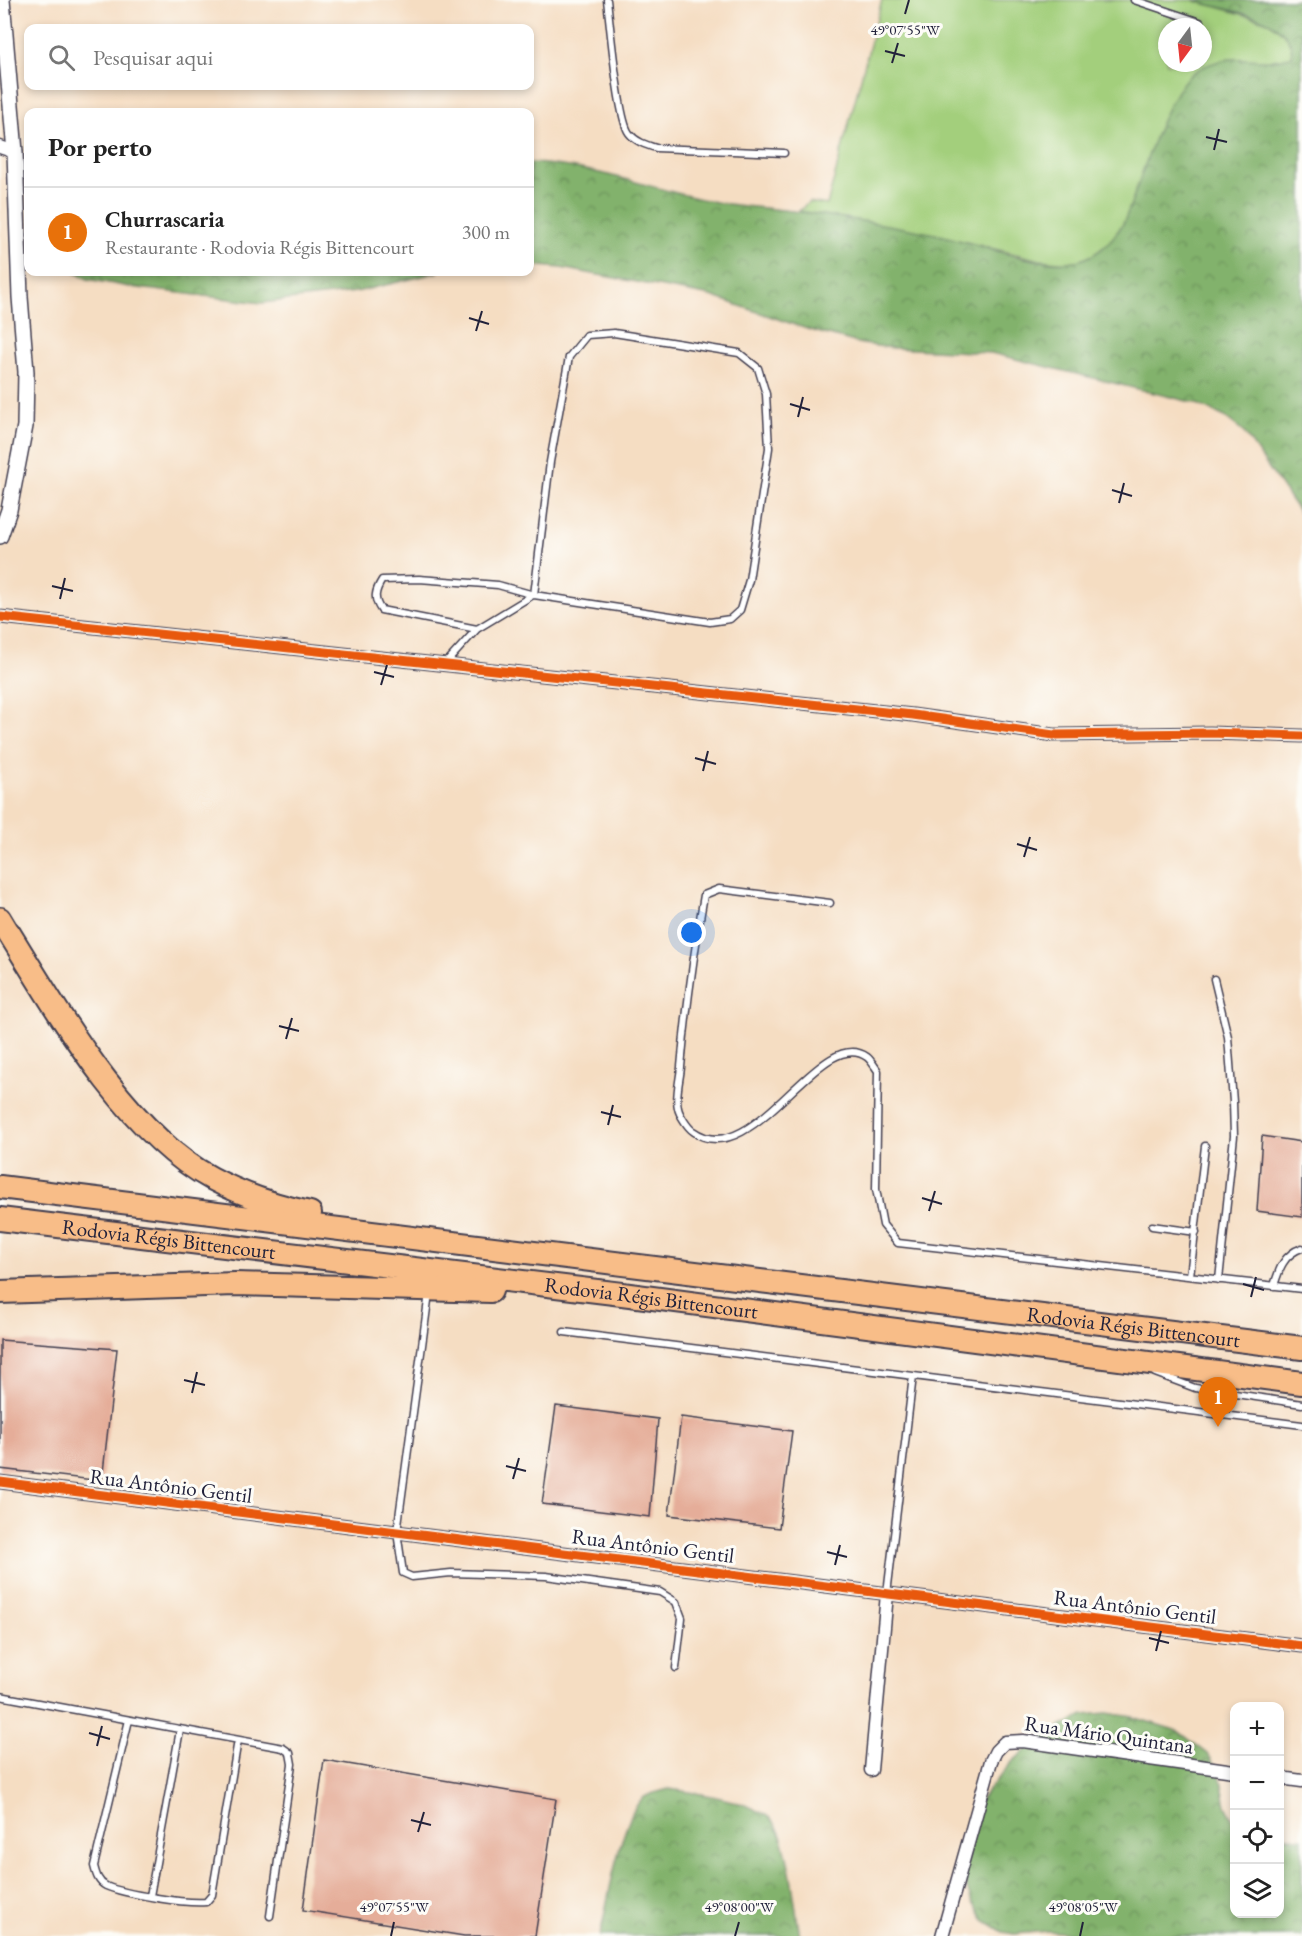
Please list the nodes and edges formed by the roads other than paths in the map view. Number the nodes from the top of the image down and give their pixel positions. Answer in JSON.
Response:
{"nodes":[{"id":1,"x":2,"y":0,"type":"edge"},
{"id":2,"x":607,"y":0,"type":"edge"},
{"id":3,"x":1134,"y":0,"type":"edge"},
{"id":4,"x":1188,"y":18,"type":"edge"},
{"id":5,"x":0,"y":147,"type":"edge"},
{"id":6,"x":15,"y":152,"type":"junction"},
{"id":7,"x":784,"y":153,"type":"dead end"},
{"id":8,"x":0,"y":536,"type":"edge"},
{"id":9,"x":534,"y":595,"type":"junction"},
{"id":10,"x":0,"y":617,"type":"edge"},
{"id":11,"x":477,"y":629,"type":"junction"},
{"id":12,"x":444,"y":665,"type":"junction"},
{"id":13,"x":1302,"y":736,"type":"edge"},
{"id":14,"x":830,"y":903,"type":"dead end"},
{"id":15,"x":3,"y":925,"type":"edge"},
{"id":16,"x":1214,"y":979,"type":"dead end"},
{"id":17,"x":1205,"y":1146,"type":"dead end"},
{"id":18,"x":0,"y":1187,"type":"edge"},
{"id":19,"x":0,"y":1219,"type":"edge"},
{"id":20,"x":1152,"y":1226,"type":"dead end"},
{"id":21,"x":1196,"y":1232,"type":"junction"},
{"id":22,"x":482,"y":1248,"type":"junction"},
{"id":23,"x":1302,"y":1248,"type":"edge"},
{"id":24,"x":1190,"y":1276,"type":"junction"},
{"id":25,"x":1219,"y":1280,"type":"junction"},
{"id":26,"x":1274,"y":1286,"type":"junction"},
{"id":27,"x":430,"y":1289,"type":"junction"},
{"id":28,"x":1302,"y":1289,"type":"edge"},
{"id":29,"x":0,"y":1292,"type":"edge"},
{"id":30,"x":622,"y":1294,"type":"junction"},
{"id":31,"x":564,"y":1332,"type":"dead end"},
{"id":32,"x":1302,"y":1348,"type":"edge"},
{"id":33,"x":1118,"y":1360,"type":"junction"},
{"id":34,"x":914,"y":1376,"type":"junction"},
{"id":35,"x":1302,"y":1383,"type":"edge"},
{"id":36,"x":1302,"y":1404,"type":"edge"},
{"id":37,"x":1302,"y":1425,"type":"edge"},
{"id":38,"x":0,"y":1482,"type":"edge"},
{"id":39,"x":397,"y":1532,"type":"junction"},
{"id":40,"x":887,"y":1594,"type":"junction"},
{"id":41,"x":1302,"y":1646,"type":"edge"},
{"id":42,"x":676,"y":1668,"type":"dead end"},
{"id":43,"x":0,"y":1696,"type":"edge"},
{"id":44,"x":129,"y":1720,"type":"junction"},
{"id":45,"x":180,"y":1730,"type":"junction"},
{"id":46,"x":238,"y":1740,"type":"junction"},
{"id":47,"x":871,"y":1770,"type":"dead end"},
{"id":48,"x":1230,"y":1770,"type":"edge"},
{"id":49,"x":1284,"y":1779,"type":"edge"},
{"id":50,"x":1302,"y":1781,"type":"edge"},
{"id":51,"x":150,"y":1896,"type":"junction"},
{"id":52,"x":270,"y":1916,"type":"dead end"},
{"id":53,"x":942,"y":1936,"type":"edge"}],
"edges":[{"from":1,"to":6,"type":"street"},
{"from":2,"to":7,"type":"lane"},
{"from":3,"to":4,"type":"lane"},
{"from":5,"to":6,"type":"street"},
{"from":6,"to":8,"type":"street"},
{"from":9,"to":9,"type":"lane"},
{"from":9,"to":11,"type":"lane"},
{"from":9,"to":11,"type":"lane"},
{"from":10,"to":12,"type":"street"},
{"from":11,"to":12,"type":"lane"},
{"from":12,"to":13,"type":"street"},
{"from":14,"to":24,"type":"lane"},
{"from":15,"to":22,"type":"highway"},
{"from":16,"to":25,"type":"lane"},
{"from":17,"to":21,"type":"lane"},
{"from":18,"to":22,"type":"highway","name":"Rodovia Régis Bittencourt"},
{"from":19,"to":30,"type":"highway","name":"Rodovia Régis Bittencourt"},
{"from":20,"to":21,"type":"lane"},
{"from":21,"to":24,"type":"lane"},
{"from":22,"to":32,"type":"highway","name":"Rodovia Régis Bittencourt"},
{"from":23,"to":26,"type":"lane"},
{"from":24,"to":25,"type":"lane"},
{"from":25,"to":26,"type":"lane"},
{"from":26,"to":28,"type":"lane"},
{"from":27,"to":29,"type":"highway"},
{"from":27,"to":30,"type":"highway"},
{"from":27,"to":39,"type":"lane"},
{"from":30,"to":33,"type":"highway","name":"Rodovia Régis Bittencourt"},
{"from":31,"to":34,"type":"lane"},
{"from":33,"to":35,"type":"highway","name":"Rodovia Régis Bittencourt"},
{"from":33,"to":36,"type":"lane"},
{"from":34,"to":37,"type":"lane"},
{"from":34,"to":40,"type":"lane"},
{"from":38,"to":39,"type":"street","name":"Rua Antônio Gentil"},
{"from":39,"to":40,"type":"street","name":"Rua Antônio Gentil"},
{"from":39,"to":42,"type":"lane"},
{"from":40,"to":41,"type":"street","name":"Rua Antônio Gentil"},
{"from":40,"to":47,"type":"street"},
{"from":43,"to":44,"type":"lane"},
{"from":44,"to":45,"type":"lane"},
{"from":44,"to":51,"type":"lane"},
{"from":45,"to":46,"type":"lane"},
{"from":45,"to":51,"type":"lane"},
{"from":46,"to":51,"type":"lane"},
{"from":46,"to":52,"type":"lane"},
{"from":48,"to":53,"type":"street","name":"Rua Mário Quintana"},
{"from":49,"to":50,"type":"street"}]}
